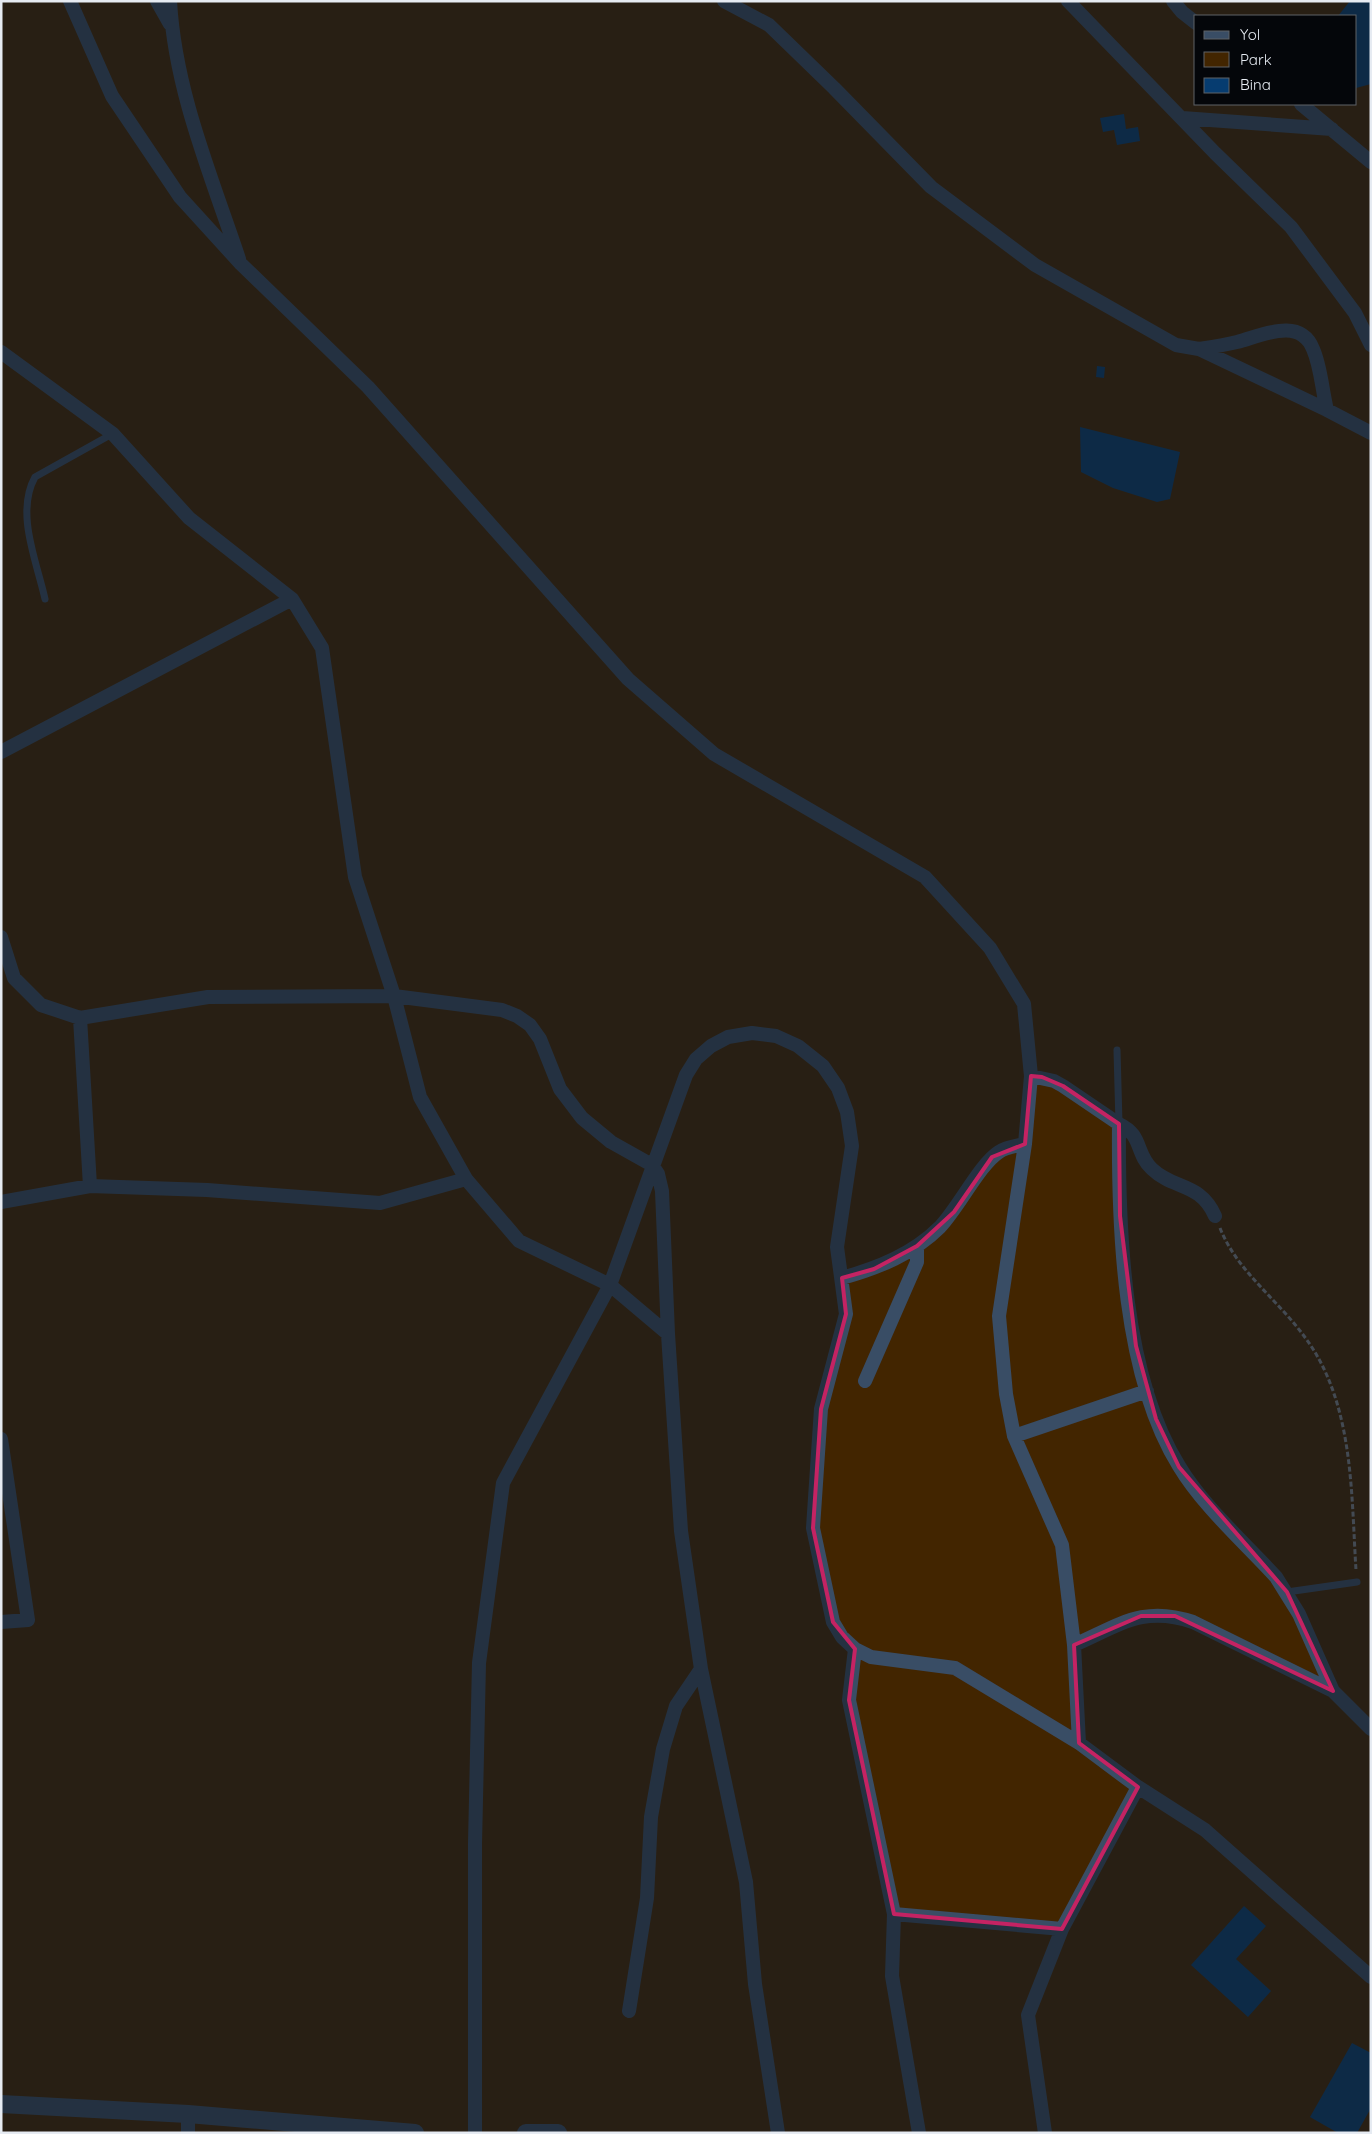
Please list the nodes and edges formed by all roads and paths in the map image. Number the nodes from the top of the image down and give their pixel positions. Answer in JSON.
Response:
{"nodes":[{"id":1,"x":70,"y":1,"type":"edge"},
{"id":2,"x":157,"y":1,"type":"edge"},
{"id":3,"x":170,"y":1,"type":"edge"},
{"id":4,"x":724,"y":1,"type":"edge"},
{"id":5,"x":1068,"y":1,"type":"edge"},
{"id":6,"x":1173,"y":1,"type":"edge"},
{"id":7,"x":1194,"y":21,"type":"edge"},
{"id":8,"x":171,"y":26,"type":"junction"},
{"id":9,"x":1302,"y":105,"type":"edge"},
{"id":10,"x":1182,"y":118,"type":"junction"},
{"id":11,"x":1332,"y":129,"type":"junction"},
{"id":12,"x":1367,"y":156,"type":"edge"},
{"id":13,"x":241,"y":264,"type":"junction"},
{"id":14,"x":1371,"y":345,"type":"edge"},
{"id":15,"x":1199,"y":349,"type":"junction"},
{"id":16,"x":1,"y":352,"type":"edge"},
{"id":17,"x":1326,"y":410,"type":"junction"},
{"id":18,"x":1371,"y":433,"type":"edge"},
{"id":19,"x":113,"y":434,"type":"junction"},
{"id":20,"x":45,"y":599,"type":"dead end"},
{"id":21,"x":292,"y":599,"type":"junction"},
{"id":22,"x":1,"y":752,"type":"edge"},
{"id":23,"x":1,"y":937,"type":"edge"},
{"id":24,"x":394,"y":996,"type":"junction"},
{"id":25,"x":80,"y":1018,"type":"junction"},
{"id":26,"x":1117,"y":1050,"type":"dead end"},
{"id":27,"x":1031,"y":1076,"type":"junction"},
{"id":28,"x":1119,"y":1124,"type":"junction"},
{"id":29,"x":1024,"y":1144,"type":"junction"},
{"id":30,"x":652,"y":1165,"type":"junction"},
{"id":31,"x":466,"y":1179,"type":"junction"},
{"id":32,"x":90,"y":1186,"type":"junction"},
{"id":33,"x":1,"y":1202,"type":"edge"},
{"id":34,"x":1215,"y":1216,"type":"joint"},
{"id":35,"x":917,"y":1246,"type":"junction"},
{"id":36,"x":842,"y":1278,"type":"junction"},
{"id":37,"x":610,"y":1285,"type":"junction"},
{"id":38,"x":668,"y":1334,"type":"junction"},
{"id":39,"x":865,"y":1381,"type":"dead end"},
{"id":40,"x":1147,"y":1391,"type":"junction"},
{"id":41,"x":1014,"y":1436,"type":"junction"},
{"id":42,"x":1,"y":1439,"type":"edge"},
{"id":43,"x":1357,"y":1582,"type":"joint"},
{"id":44,"x":1287,"y":1592,"type":"junction"},
{"id":45,"x":1,"y":1622,"type":"edge"},
{"id":46,"x":1074,"y":1645,"type":"junction"},
{"id":47,"x":855,"y":1649,"type":"junction"},
{"id":48,"x":700,"y":1669,"type":"junction"},
{"id":49,"x":1333,"y":1691,"type":"junction"},
{"id":50,"x":1371,"y":1729,"type":"edge"},
{"id":51,"x":1079,"y":1743,"type":"junction"},
{"id":52,"x":1138,"y":1787,"type":"junction"},
{"id":53,"x":894,"y":1914,"type":"junction"},
{"id":54,"x":1062,"y":1929,"type":"junction"},
{"id":55,"x":1371,"y":1977,"type":"edge"},
{"id":56,"x":629,"y":2011,"type":"dead end"},
{"id":57,"x":1,"y":2104,"type":"edge"},
{"id":58,"x":188,"y":2114,"type":"junction"},
{"id":59,"x":188,"y":2133,"type":"edge"},
{"id":60,"x":415,"y":2133,"type":"edge"},
{"id":61,"x":474,"y":2133,"type":"edge"},
{"id":62,"x":526,"y":2133,"type":"edge"},
{"id":63,"x":558,"y":2133,"type":"edge"},
{"id":64,"x":778,"y":2133,"type":"edge"},
{"id":65,"x":919,"y":2133,"type":"edge"},
{"id":66,"x":1045,"y":2133,"type":"edge"}],
"edges":[{"from":1,"to":13,"type":"street"},
{"from":2,"to":8,"type":"street"},
{"from":3,"to":8,"type":"street"},
{"from":4,"to":15,"type":"street"},
{"from":5,"to":10,"type":"street"},
{"from":6,"to":7,"type":"street"},
{"from":8,"to":13,"type":"street"},
{"from":9,"to":11,"type":"street"},
{"from":10,"to":11,"type":"street"},
{"from":10,"to":14,"type":"street"},
{"from":11,"to":12,"type":"street"},
{"from":13,"to":27,"type":"street"},
{"from":15,"to":17,"type":"street"},
{"from":15,"to":17,"type":"street"},
{"from":16,"to":19,"type":"street"},
{"from":17,"to":18,"type":"street"},
{"from":19,"to":20,"type":"lane"},
{"from":19,"to":21,"type":"street"},
{"from":21,"to":22,"type":"street"},
{"from":21,"to":24,"type":"street"},
{"from":23,"to":25,"type":"street"},
{"from":24,"to":25,"type":"street"},
{"from":24,"to":30,"type":"street"},
{"from":24,"to":31,"type":"street"},
{"from":25,"to":32,"type":"street"},
{"from":26,"to":28,"type":"lane"},
{"from":27,"to":28,"type":"street"},
{"from":27,"to":29,"type":"street"},
{"from":28,"to":34,"type":"street"},
{"from":28,"to":40,"type":"street"},
{"from":29,"to":35,"type":"street"},
{"from":29,"to":41,"type":"street"},
{"from":30,"to":36,"type":"street"},
{"from":30,"to":37,"type":"street"},
{"from":30,"to":38,"type":"street"},
{"from":31,"to":32,"type":"street"},
{"from":31,"to":37,"type":"street"},
{"from":32,"to":33,"type":"street"},
{"from":34,"to":43,"type":"path"},
{"from":35,"to":36,"type":"street"},
{"from":35,"to":39,"type":"street"},
{"from":36,"to":47,"type":"street"},
{"from":37,"to":38,"type":"street"},
{"from":37,"to":61,"type":"street"},
{"from":38,"to":48,"type":"street"},
{"from":40,"to":41,"type":"street"},
{"from":40,"to":44,"type":"street"},
{"from":41,"to":46,"type":"street"},
{"from":42,"to":45,"type":"street"},
{"from":43,"to":44,"type":"lane"},
{"from":44,"to":49,"type":"street"},
{"from":46,"to":49,"type":"street"},
{"from":46,"to":51,"type":"street"},
{"from":47,"to":51,"type":"street"},
{"from":47,"to":53,"type":"street"},
{"from":48,"to":56,"type":"street"},
{"from":48,"to":64,"type":"street"},
{"from":49,"to":50,"type":"street"},
{"from":51,"to":52,"type":"street"},
{"from":52,"to":54,"type":"street"},
{"from":52,"to":55,"type":"street"},
{"from":53,"to":54,"type":"street"},
{"from":53,"to":65,"type":"street"},
{"from":54,"to":66,"type":"street"},
{"from":57,"to":58,"type":"street"},
{"from":58,"to":59,"type":"street"},
{"from":58,"to":60,"type":"street"},
{"from":62,"to":63,"type":"street"}]}
